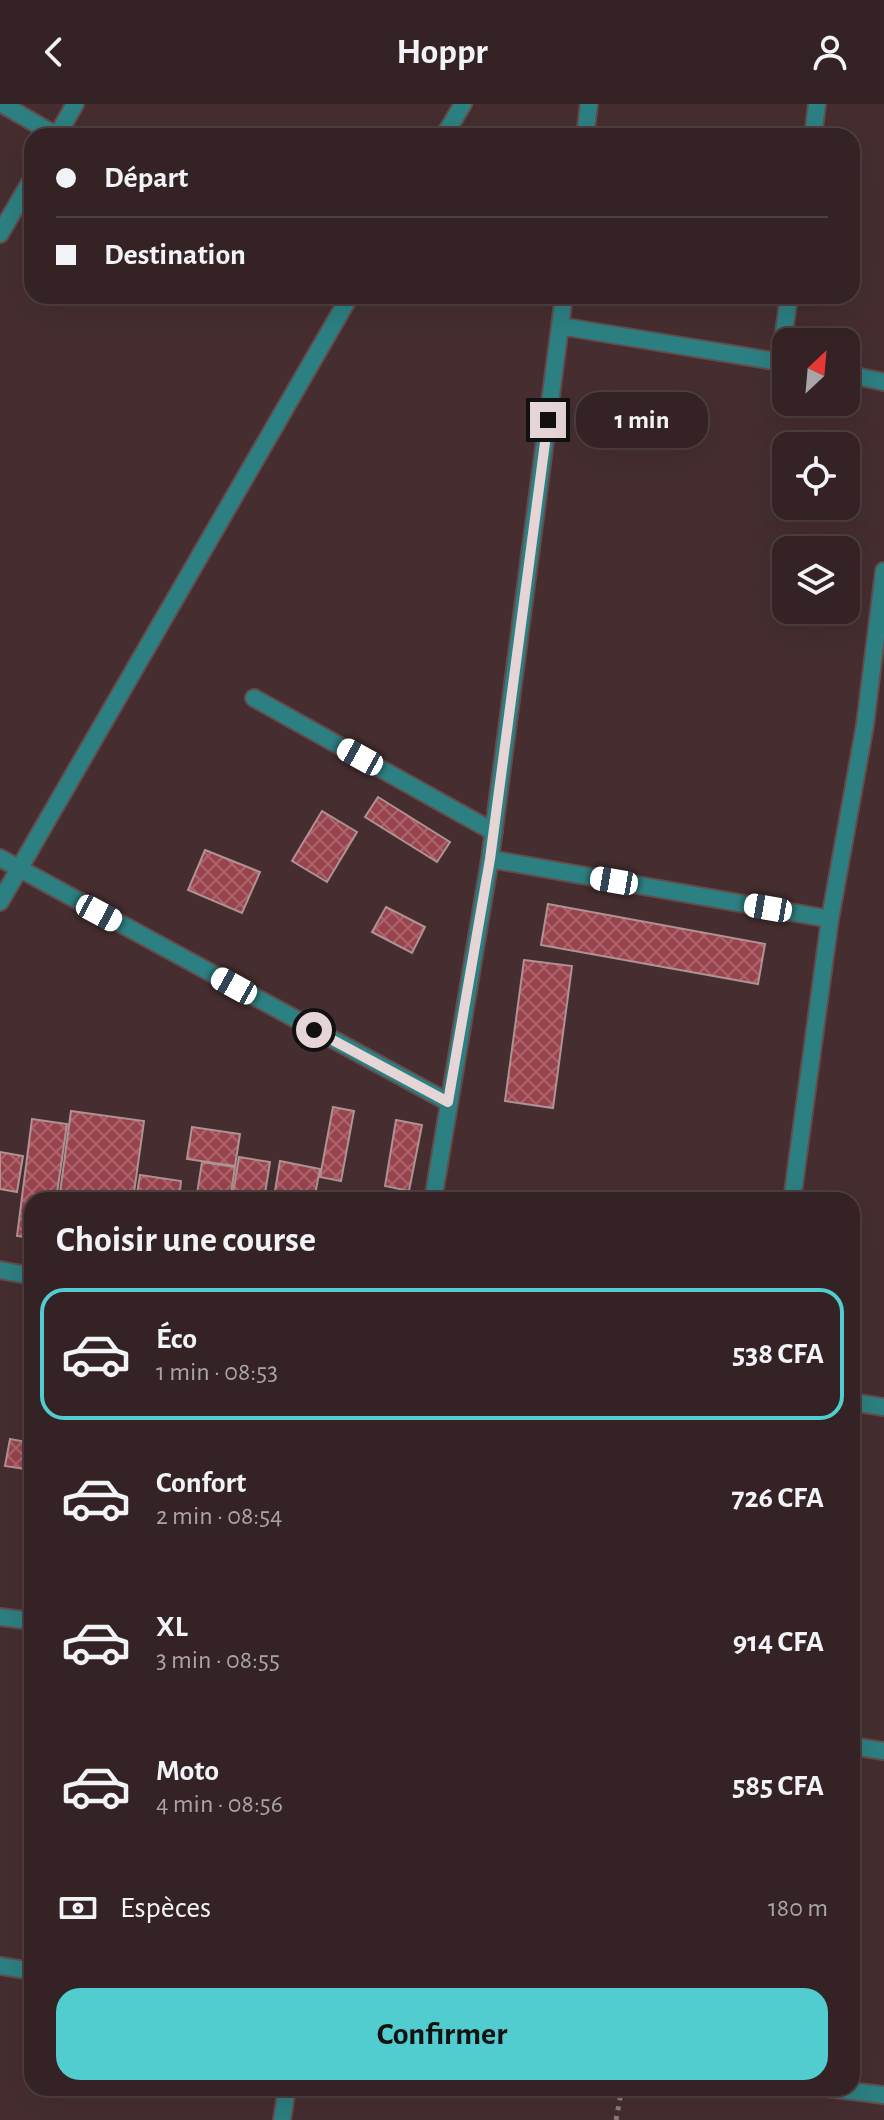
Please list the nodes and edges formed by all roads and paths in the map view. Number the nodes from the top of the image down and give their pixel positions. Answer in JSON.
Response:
{"nodes":[{"id":1,"x":2,"y":104,"type":"edge"},
{"id":2,"x":75,"y":104,"type":"edge"},
{"id":3,"x":463,"y":104,"type":"edge"},
{"id":4,"x":589,"y":104,"type":"edge"},
{"id":5,"x":817,"y":104,"type":"edge"},
{"id":6,"x":43,"y":128,"type":"edge"},
{"id":7,"x":62,"y":128,"type":"edge"},
{"id":8,"x":449,"y":128,"type":"edge"},
{"id":9,"x":586,"y":128,"type":"edge"},
{"id":10,"x":814,"y":128,"type":"edge"},
{"id":11,"x":24,"y":193,"type":"edge"},
{"id":12,"x":0,"y":234,"type":"edge"},
{"id":13,"x":339,"y":304,"type":"edge"},
{"id":14,"x":563,"y":304,"type":"edge"},
{"id":15,"x":788,"y":304,"type":"edge"},
{"id":16,"x":560,"y":326,"type":"junction"},
{"id":17,"x":786,"y":328,"type":"edge"},
{"id":18,"x":772,"y":360,"type":"edge"},
{"id":19,"x":860,"y":377,"type":"edge"},
{"id":20,"x":884,"y":382,"type":"edge"},
{"id":21,"x":884,"y":571,"type":"edge"},
{"id":22,"x":254,"y":698,"type":"dead end"},
{"id":23,"x":494,"y":832,"type":"junction"},
{"id":24,"x":0,"y":858,"type":"edge"},
{"id":25,"x":490,"y":859,"type":"junction"},
{"id":26,"x":19,"y":869,"type":"junction"},
{"id":27,"x":0,"y":902,"type":"edge"},
{"id":28,"x":830,"y":919,"type":"junction"},
{"id":29,"x":448,"y":1102,"type":"junction"},
{"id":30,"x":434,"y":1192,"type":"edge"},
{"id":31,"x":793,"y":1192,"type":"edge"},
{"id":32,"x":0,"y":1270,"type":"edge"},
{"id":33,"x":24,"y":1274,"type":"edge"},
{"id":34,"x":860,"y":1403,"type":"edge"},
{"id":35,"x":884,"y":1407,"type":"edge"},
{"id":36,"x":0,"y":1617,"type":"edge"},
{"id":37,"x":24,"y":1620,"type":"edge"},
{"id":38,"x":860,"y":1747,"type":"edge"},
{"id":39,"x":884,"y":1751,"type":"edge"},
{"id":40,"x":0,"y":1966,"type":"edge"},
{"id":41,"x":24,"y":1970,"type":"edge"},
{"id":42,"x":860,"y":2092,"type":"edge"},
{"id":43,"x":884,"y":2095,"type":"edge"},
{"id":44,"x":286,"y":2096,"type":"edge"},
{"id":45,"x":620,"y":2096,"type":"edge"},
{"id":46,"x":282,"y":2120,"type":"edge"},
{"id":47,"x":616,"y":2120,"type":"edge"}],
"edges":[{"from":1,"to":6,"type":"street"},
{"from":2,"to":7,"type":"street"},
{"from":3,"to":8,"type":"street"},
{"from":4,"to":9,"type":"street"},
{"from":5,"to":10,"type":"street"},
{"from":11,"to":12,"type":"street"},
{"from":13,"to":26,"type":"street"},
{"from":14,"to":16,"type":"street"},
{"from":15,"to":17,"type":"street"},
{"from":16,"to":18,"type":"street"},
{"from":16,"to":23,"type":"street"},
{"from":19,"to":20,"type":"street"},
{"from":21,"to":28,"type":"street"},
{"from":22,"to":23,"type":"street"},
{"from":23,"to":25,"type":"street"},
{"from":24,"to":26,"type":"street"},
{"from":25,"to":28,"type":"street"},
{"from":25,"to":29,"type":"street"},
{"from":26,"to":27,"type":"street"},
{"from":26,"to":29,"type":"street"},
{"from":28,"to":31,"type":"street"},
{"from":29,"to":30,"type":"street"},
{"from":32,"to":33,"type":"street"},
{"from":34,"to":35,"type":"street"},
{"from":36,"to":37,"type":"street"},
{"from":38,"to":39,"type":"street"},
{"from":40,"to":41,"type":"street"},
{"from":42,"to":43,"type":"street"},
{"from":44,"to":46,"type":"street"},
{"from":45,"to":47,"type":"path"}]}
